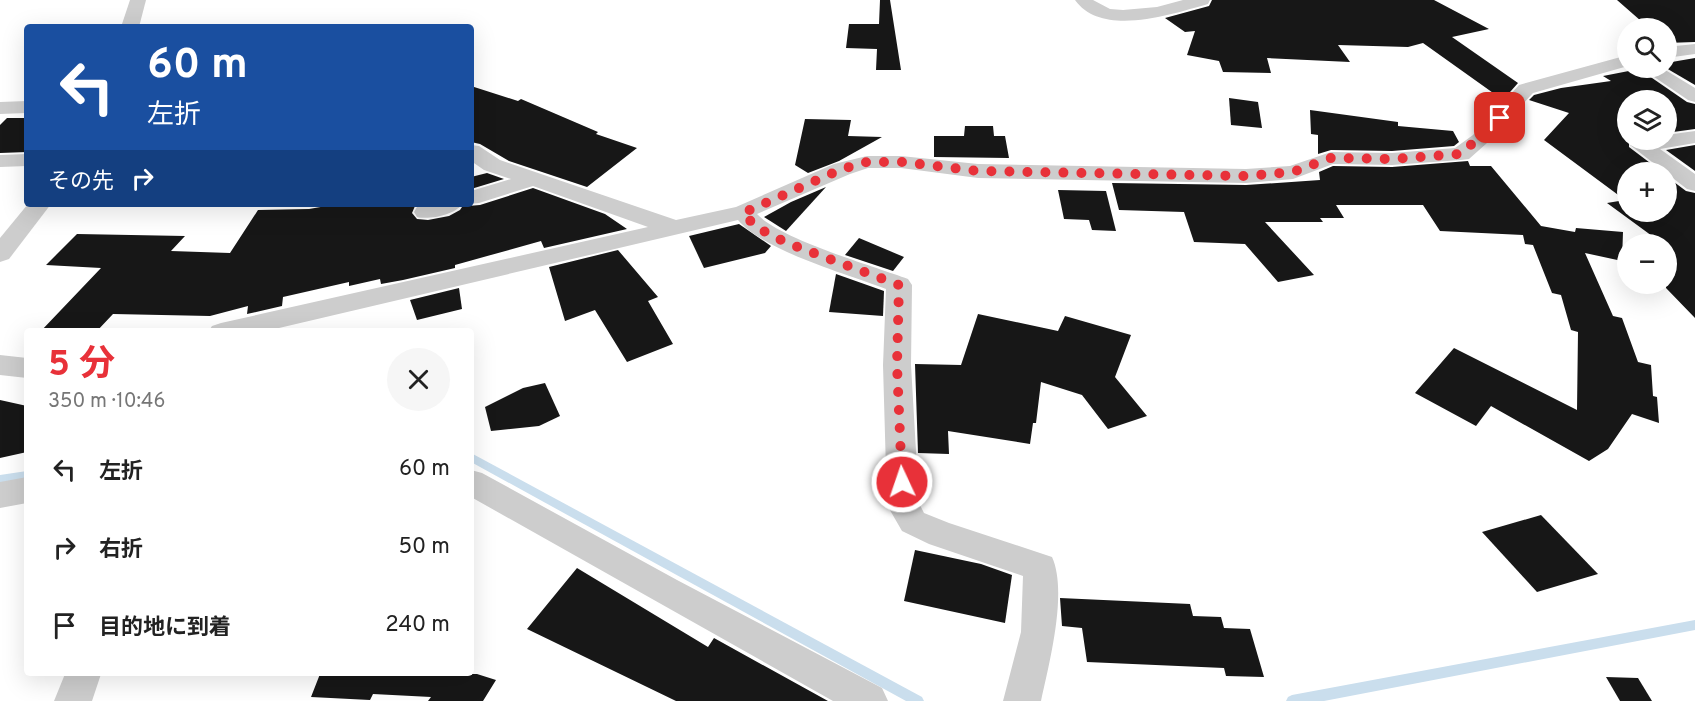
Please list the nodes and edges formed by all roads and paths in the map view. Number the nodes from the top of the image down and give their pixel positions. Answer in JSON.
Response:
{"nodes":[{"id":1,"x":138,"y":0,"type":"edge"},
{"id":2,"x":1083,"y":0,"type":"edge"},
{"id":3,"x":1202,"y":0,"type":"edge"},
{"id":4,"x":131,"y":24,"type":"edge"},
{"id":5,"x":1695,"y":49,"type":"edge"},
{"id":6,"x":1677,"y":51,"type":"edge"},
{"id":7,"x":1617,"y":63,"type":"edge"},
{"id":8,"x":1666,"y":78,"type":"edge"},
{"id":9,"x":1695,"y":96,"type":"edge"},
{"id":10,"x":1695,"y":137,"type":"edge"},
{"id":11,"x":474,"y":153,"type":"edge"},
{"id":12,"x":24,"y":160,"type":"edge"},
{"id":13,"x":0,"y":161,"type":"edge"},
{"id":14,"x":534,"y":179,"type":"junction"},
{"id":15,"x":1695,"y":184,"type":"edge"},
{"id":16,"x":474,"y":197,"type":"edge"},
{"id":17,"x":38,"y":207,"type":"edge"},
{"id":18,"x":441,"y":207,"type":"edge"},
{"id":19,"x":425,"y":212,"type":"dead end"},
{"id":20,"x":743,"y":213,"type":"junction"},
{"id":21,"x":672,"y":227,"type":"junction"},
{"id":22,"x":0,"y":254,"type":"edge"},
{"id":23,"x":238,"y":328,"type":"edge"},
{"id":24,"x":0,"y":365,"type":"edge"},
{"id":25,"x":24,"y":368,"type":"edge"},
{"id":26,"x":24,"y":491,"type":"edge"},
{"id":27,"x":476,"y":492,"type":"edge"},
{"id":28,"x":0,"y":495,"type":"edge"},
{"id":29,"x":82,"y":676,"type":"edge"},
{"id":30,"x":73,"y":701,"type":"edge"},
{"id":31,"x":869,"y":701,"type":"edge"},
{"id":32,"x":1023,"y":701,"type":"edge"}],
"edges":[{"from":1,"to":4,"type":"street"},
{"from":2,"to":3,"type":"street"},
{"from":5,"to":6,"type":"street"},
{"from":7,"to":20,"type":"street"},
{"from":8,"to":9,"type":"street"},
{"from":10,"to":15,"type":"street"},
{"from":11,"to":14,"type":"street"},
{"from":12,"to":13,"type":"street"},
{"from":14,"to":16,"type":"street"},
{"from":14,"to":21,"type":"street"},
{"from":17,"to":22,"type":"street"},
{"from":18,"to":19,"type":"street"},
{"from":20,"to":21,"type":"street"},
{"from":20,"to":32,"type":"street"},
{"from":21,"to":23,"type":"street"},
{"from":24,"to":25,"type":"street"},
{"from":26,"to":28,"type":"street"},
{"from":27,"to":31,"type":"street"},
{"from":29,"to":30,"type":"street"}]}
